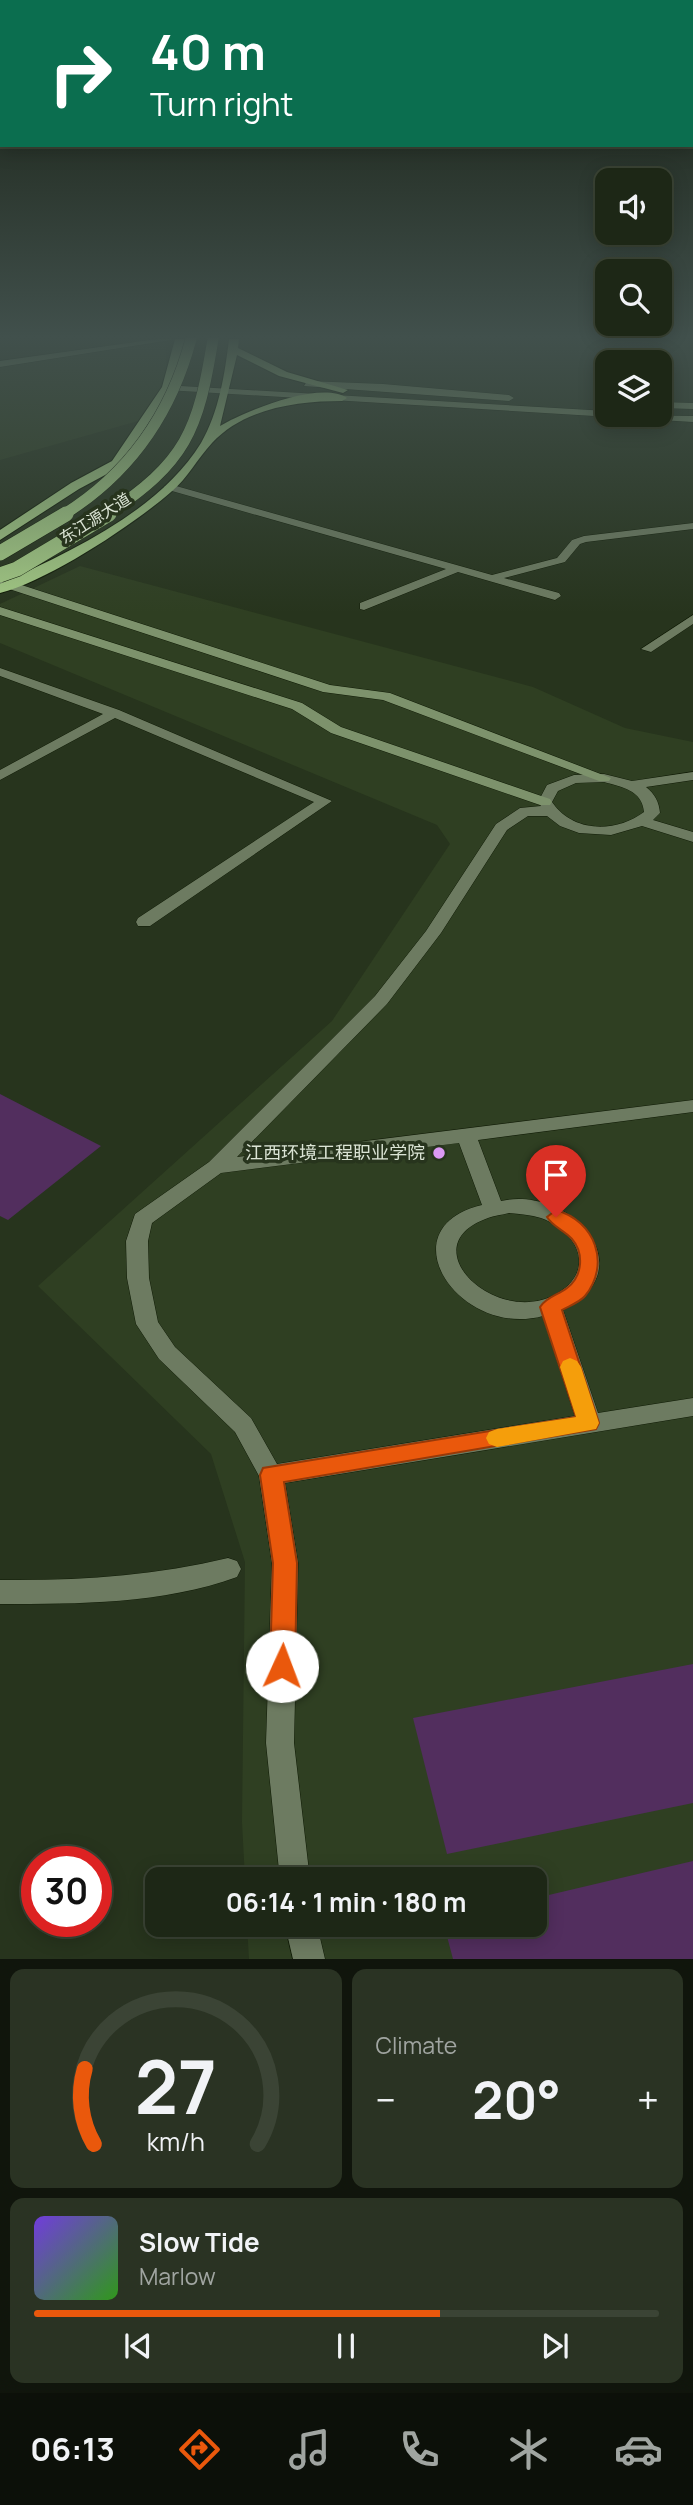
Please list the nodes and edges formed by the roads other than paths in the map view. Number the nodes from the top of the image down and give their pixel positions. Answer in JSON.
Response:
{"nodes":[{"id":1,"x":137,"y":430,"type":"edge"},
{"id":2,"x":150,"y":430,"type":"edge"},
{"id":3,"x":189,"y":430,"type":"edge"},
{"id":4,"x":211,"y":430,"type":"edge"},
{"id":5,"x":223,"y":430,"type":"edge"},
{"id":6,"x":208,"y":440,"type":"junction"},
{"id":7,"x":169,"y":486,"type":"junction"},
{"id":8,"x":693,"y":526,"type":"edge"},
{"id":9,"x":678,"y":527,"type":"junction"},
{"id":10,"x":693,"y":534,"type":"edge"},
{"id":11,"x":0,"y":536,"type":"edge"},
{"id":12,"x":0,"y":553,"type":"edge"},
{"id":13,"x":458,"y":568,"type":"junction"},
{"id":14,"x":490,"y":577,"type":"junction"},
{"id":15,"x":2,"y":583,"type":"edge"},
{"id":16,"x":555,"y":596,"type":"dead end"},
{"id":17,"x":364,"y":607,"type":"dead end"},
{"id":18,"x":0,"y":611,"type":"edge"},
{"id":19,"x":693,"y":619,"type":"edge"},
{"id":20,"x":648,"y":649,"type":"dead end"},
{"id":21,"x":0,"y":672,"type":"edge"},
{"id":22,"x":114,"y":713,"type":"junction"},
{"id":23,"x":0,"y":776,"type":"edge"},
{"id":24,"x":693,"y":776,"type":"edge"},
{"id":25,"x":604,"y":778,"type":"junction"},
{"id":26,"x":632,"y":785,"type":"junction"},
{"id":27,"x":547,"y":807,"type":"junction"},
{"id":28,"x":644,"y":821,"type":"junction"},
{"id":29,"x":693,"y":837,"type":"edge"},
{"id":30,"x":144,"y":922,"type":"dead end"},
{"id":31,"x":693,"y":1106,"type":"edge"},
{"id":32,"x":466,"y":1136,"type":"junction"},
{"id":33,"x":216,"y":1167,"type":"junction"},
{"id":34,"x":494,"y":1208,"type":"junction"},
{"id":35,"x":551,"y":1307,"type":"junction"},
{"id":36,"x":693,"y":1408,"type":"edge"},
{"id":37,"x":589,"y":1423,"type":"junction"},
{"id":38,"x":271,"y":1475,"type":"junction"},
{"id":39,"x":228,"y":1569,"type":"dead end"},
{"id":40,"x":0,"y":1592,"type":"edge"},
{"id":41,"x":294,"y":1867,"type":"edge"},
{"id":42,"x":304,"y":1937,"type":"edge"},
{"id":43,"x":309,"y":1959,"type":"edge"}],
"edges":[{"from":1,"to":11,"type":"highway"},
{"from":2,"to":12,"type":"highway","bridge":true},
{"from":3,"to":15,"type":"highway","bridge":true},
{"from":4,"to":6,"type":"highway","name":"东江源大道"},
{"from":5,"to":6,"type":"highway"},
{"from":6,"to":7,"type":"highway","name":"东江源大道"},
{"from":7,"to":13,"type":"street"},
{"from":7,"to":15,"type":"highway","name":"东江源大道"},
{"from":8,"to":9,"type":"street"},
{"from":9,"to":10,"type":"street"},
{"from":9,"to":14,"type":"street"},
{"from":13,"to":14,"type":"street"},
{"from":13,"to":17,"type":"street"},
{"from":14,"to":16,"type":"street"},
{"from":15,"to":25,"type":"street"},
{"from":18,"to":27,"type":"street"},
{"from":19,"to":20,"type":"street"},
{"from":21,"to":22,"type":"street"},
{"from":22,"to":23,"type":"street"},
{"from":22,"to":30,"type":"street"},
{"from":24,"to":26,"type":"street"},
{"from":25,"to":26,"type":"street"},
{"from":25,"to":27,"type":"street"},
{"from":26,"to":28,"type":"street"},
{"from":27,"to":28,"type":"street"},
{"from":27,"to":33,"type":"street"},
{"from":28,"to":29,"type":"street"},
{"from":31,"to":32,"type":"street"},
{"from":32,"to":33,"type":"street"},
{"from":32,"to":34,"type":"street"},
{"from":33,"to":38,"type":"street"},
{"from":34,"to":35,"type":"street"},
{"from":34,"to":35,"type":"street"},
{"from":35,"to":37,"type":"street"},
{"from":36,"to":37,"type":"street"},
{"from":37,"to":38,"type":"street"},
{"from":38,"to":41,"type":"street"},
{"from":39,"to":40,"type":"street"},
{"from":42,"to":43,"type":"street"}]}
